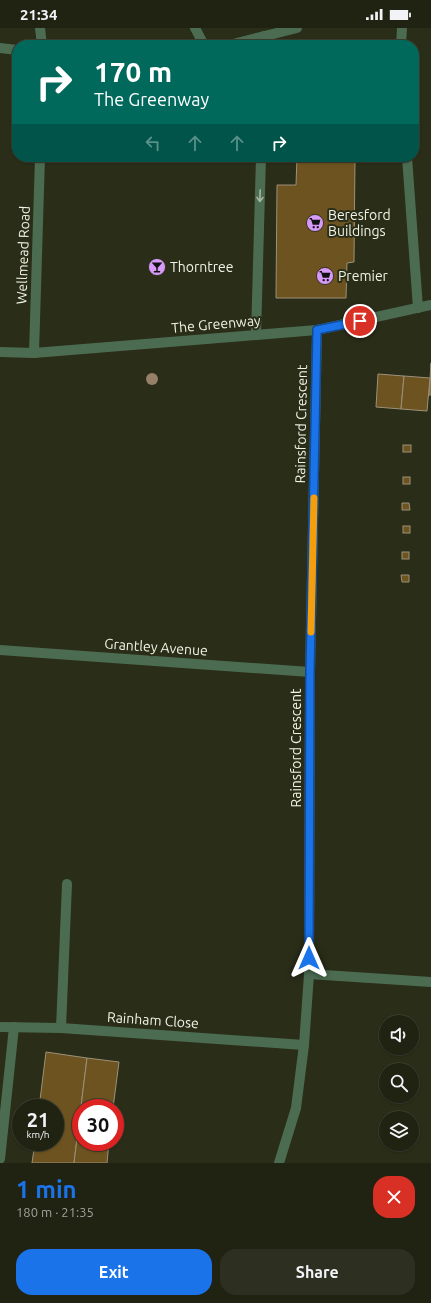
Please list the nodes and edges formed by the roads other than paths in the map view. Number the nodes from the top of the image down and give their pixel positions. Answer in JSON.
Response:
{"nodes":[{"id":1,"x":40,"y":28,"type":"edge"},
{"id":2,"x":195,"y":28,"type":"edge"},
{"id":3,"x":298,"y":28,"type":"edge"},
{"id":4,"x":402,"y":28,"type":"edge"},
{"id":5,"x":41,"y":40,"type":"edge"},
{"id":6,"x":201,"y":40,"type":"edge"},
{"id":7,"x":267,"y":40,"type":"edge"},
{"id":8,"x":401,"y":40,"type":"edge"},
{"id":9,"x":0,"y":48,"type":"edge"},
{"id":10,"x":12,"y":49,"type":"edge"},
{"id":11,"x":40,"y":162,"type":"edge"},
{"id":12,"x":261,"y":162,"type":"edge"},
{"id":13,"x":407,"y":162,"type":"edge"},
{"id":14,"x":431,"y":305,"type":"edge"},
{"id":15,"x":418,"y":308,"type":"junction"},
{"id":16,"x":317,"y":330,"type":"junction"},
{"id":17,"x":256,"y":335,"type":"junction"},
{"id":18,"x":0,"y":352,"type":"edge"},
{"id":19,"x":34,"y":353,"type":"junction"},
{"id":20,"x":0,"y":650,"type":"edge"},
{"id":21,"x":310,"y":672,"type":"junction"},
{"id":22,"x":67,"y":884,"type":"dead end"},
{"id":23,"x":309,"y":974,"type":"junction"},
{"id":24,"x":431,"y":982,"type":"edge"},
{"id":25,"x":0,"y":1027,"type":"edge"},
{"id":26,"x":14,"y":1028,"type":"junction"},
{"id":27,"x":61,"y":1028,"type":"junction"},
{"id":28,"x":304,"y":1045,"type":"junction"},
{"id":29,"x":0,"y":1159,"type":"edge"},
{"id":30,"x":279,"y":1163,"type":"edge"}],
"edges":[{"from":1,"to":5,"type":"street"},
{"from":2,"to":6,"type":"street"},
{"from":3,"to":7,"type":"street"},
{"from":4,"to":8,"type":"street"},
{"from":9,"to":10,"type":"street"},
{"from":11,"to":19,"type":"street","name":"Wellmead Road"},
{"from":12,"to":17,"type":"street","one_way":true},
{"from":13,"to":15,"type":"street"},
{"from":14,"to":15,"type":"street","name":"The Greenway"},
{"from":15,"to":16,"type":"street","name":"The Greenway"},
{"from":16,"to":17,"type":"street","name":"The Greenway"},
{"from":16,"to":21,"type":"street","name":"Rainsford Crescent"},
{"from":17,"to":19,"type":"street","name":"The Greenway"},
{"from":18,"to":19,"type":"street","name":"The Greenway"},
{"from":20,"to":21,"type":"street","name":"Grantley Avenue"},
{"from":21,"to":23,"type":"street","name":"Rainsford Crescent"},
{"from":22,"to":27,"type":"street"},
{"from":23,"to":24,"type":"street"},
{"from":23,"to":28,"type":"street","name":"Rainsford Crescent"},
{"from":25,"to":26,"type":"street","name":"Rainham Close"},
{"from":26,"to":27,"type":"street","name":"Rainham Close"},
{"from":26,"to":29,"type":"street"},
{"from":27,"to":28,"type":"street","name":"Rainham Close"},
{"from":28,"to":30,"type":"street","name":"Rainsford Crescent"}]}
